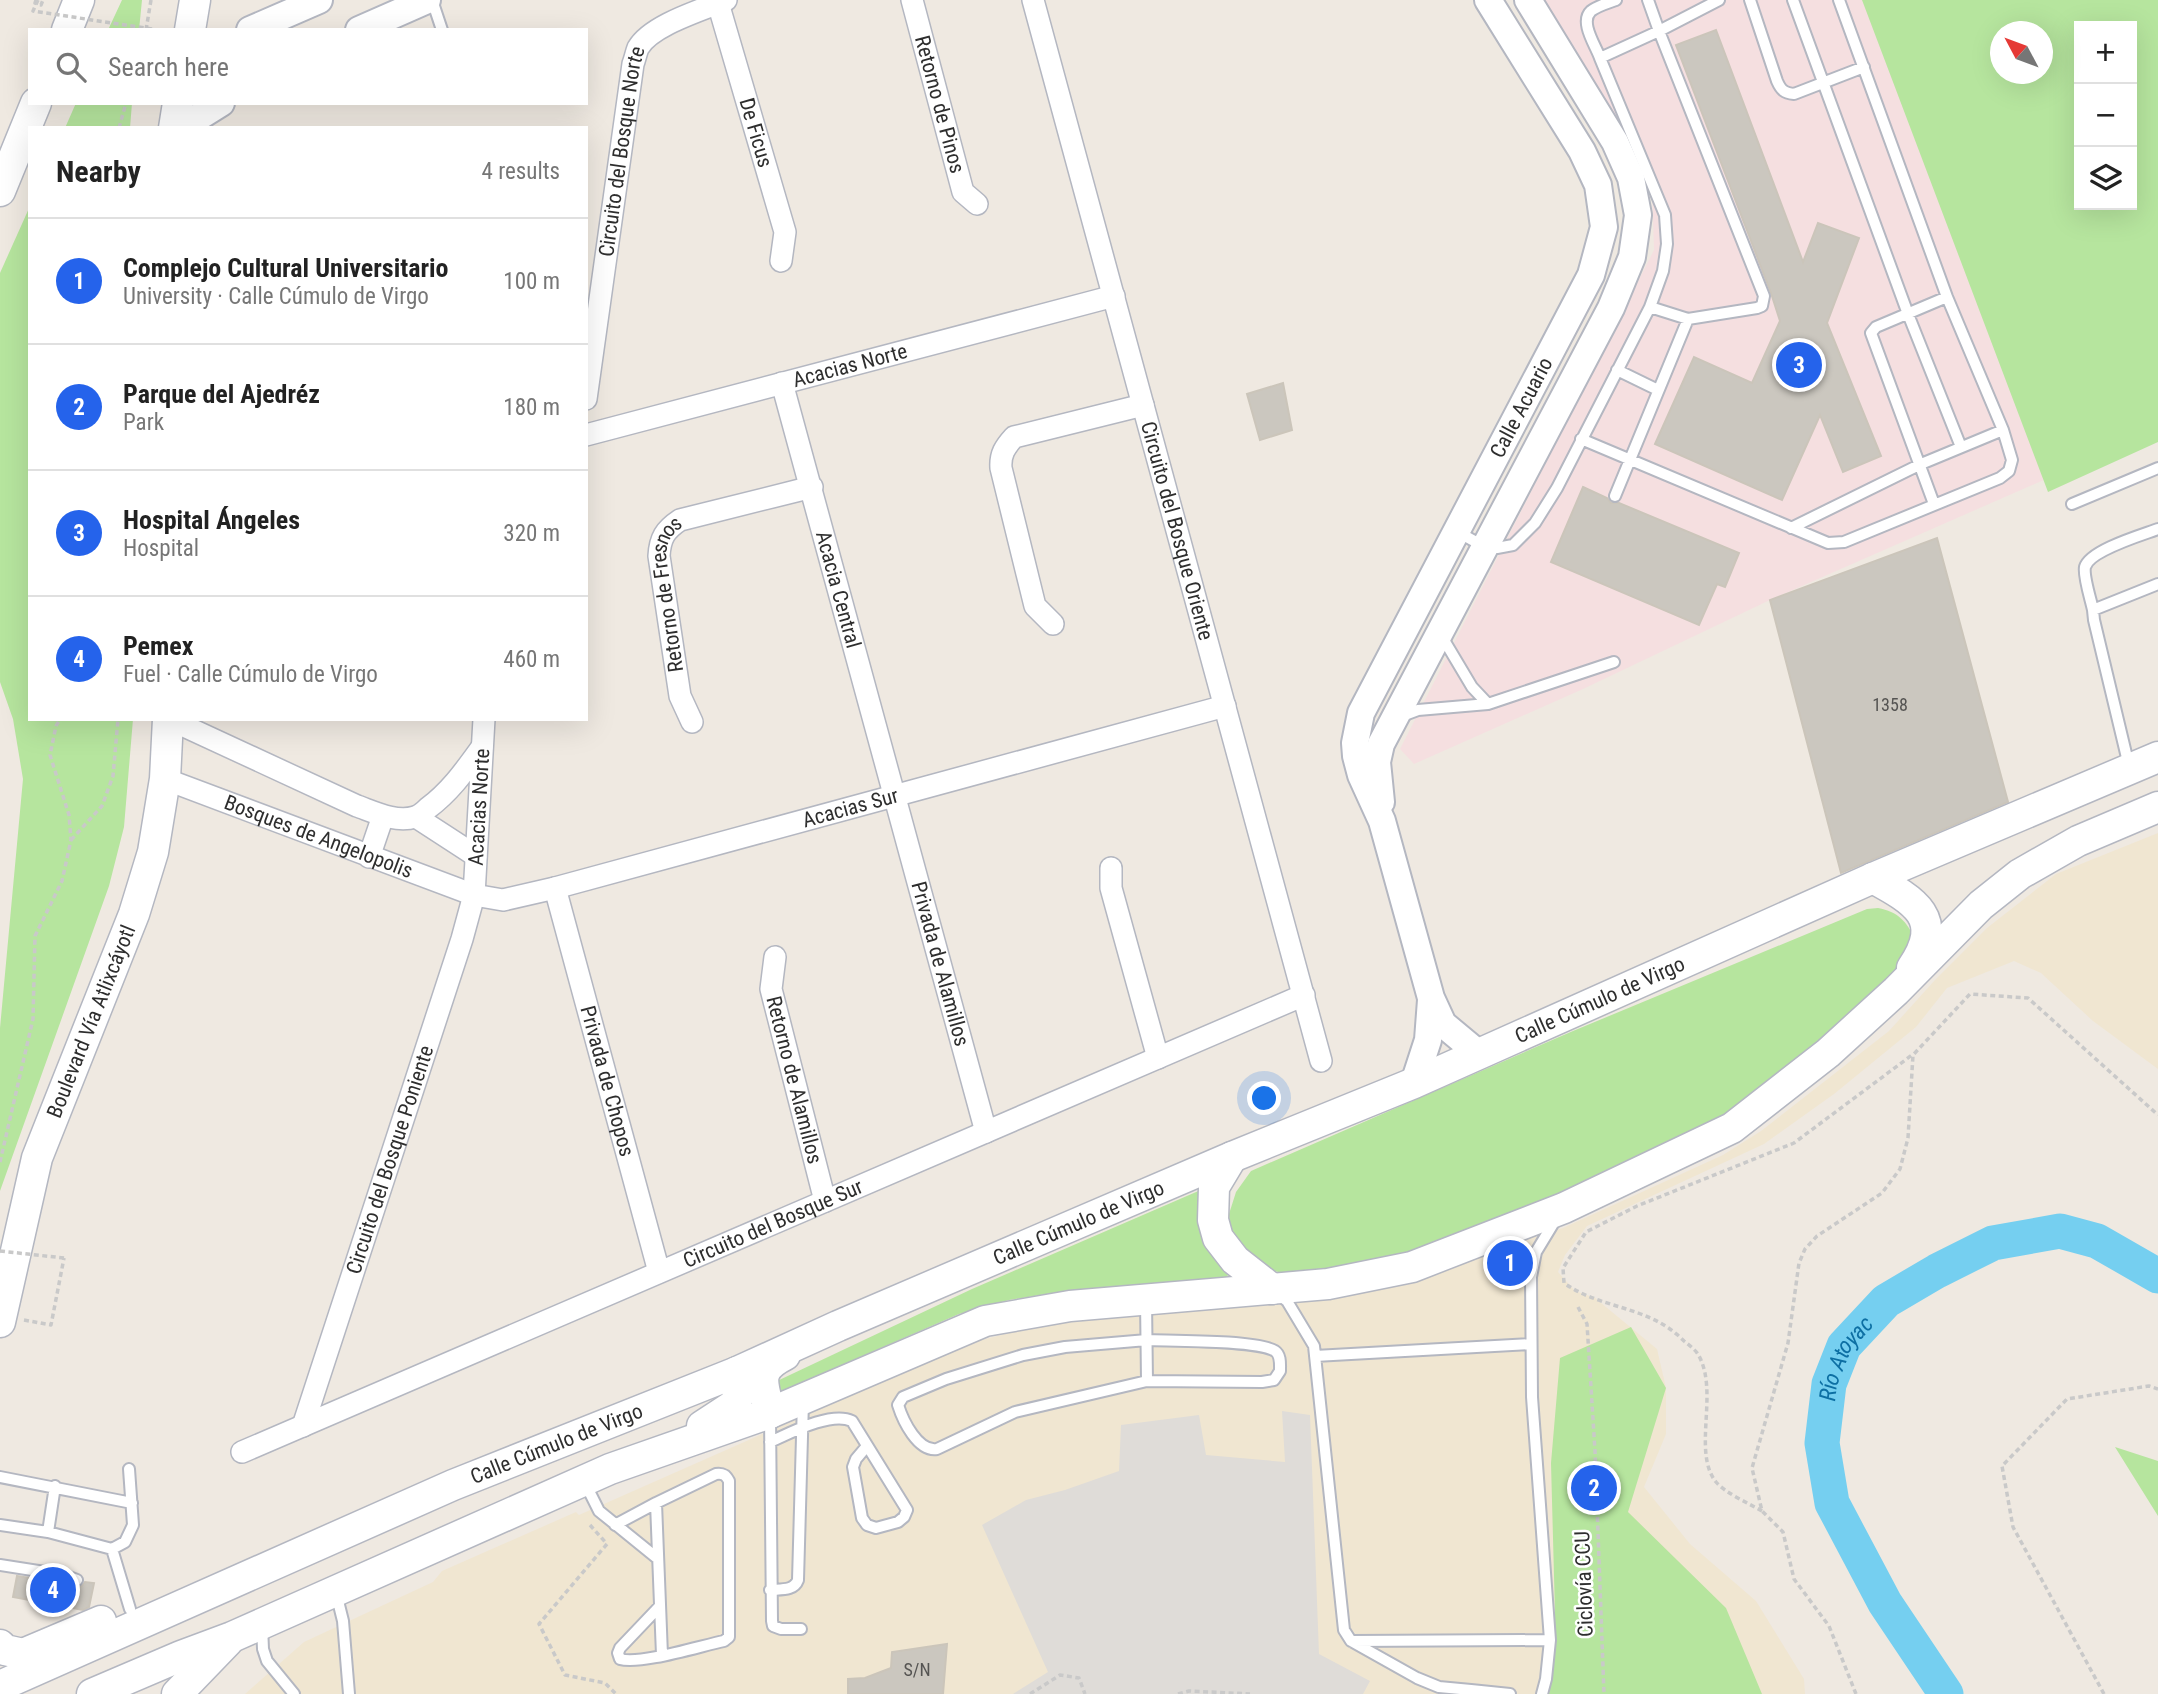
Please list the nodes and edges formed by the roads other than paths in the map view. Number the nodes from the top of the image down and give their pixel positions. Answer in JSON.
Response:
{"nodes":[{"id":1,"x":79,"y":0,"type":"edge"},
{"id":2,"x":195,"y":0,"type":"edge"},
{"id":3,"x":319,"y":0,"type":"edge"},
{"id":4,"x":429,"y":0,"type":"edge"},
{"id":5,"x":912,"y":0,"type":"edge"},
{"id":6,"x":1033,"y":0,"type":"edge"},
{"id":7,"x":1488,"y":0,"type":"edge"},
{"id":8,"x":1528,"y":0,"type":"edge"},
{"id":9,"x":1616,"y":0,"type":"edge"},
{"id":10,"x":1648,"y":0,"type":"edge"},
{"id":11,"x":1718,"y":0,"type":"edge"},
{"id":12,"x":1750,"y":0,"type":"edge"},
{"id":13,"x":1793,"y":0,"type":"edge"},
{"id":14,"x":1839,"y":0,"type":"edge"},
{"id":15,"x":722,"y":2,"type":"edge"},
{"id":16,"x":68,"y":28,"type":"edge"},
{"id":17,"x":190,"y":28,"type":"edge"},
{"id":18,"x":255,"y":28,"type":"edge"},
{"id":19,"x":364,"y":28,"type":"edge"},
{"id":20,"x":441,"y":28,"type":"edge"},
{"id":21,"x":1658,"y":31,"type":"junction"},
{"id":22,"x":1600,"y":58,"type":"junction"},
{"id":23,"x":1864,"y":67,"type":"junction"},
{"id":24,"x":1822,"y":82,"type":"junction"},
{"id":25,"x":35,"y":105,"type":"edge"},
{"id":26,"x":178,"y":105,"type":"edge"},
{"id":27,"x":218,"y":105,"type":"edge"},
{"id":28,"x":174,"y":126,"type":"edge"},
{"id":29,"x":184,"y":126,"type":"edge"},
{"id":30,"x":0,"y":191,"type":"edge"},
{"id":31,"x":977,"y":204,"type":"dead end"},
{"id":32,"x":781,"y":261,"type":"dead end"},
{"id":33,"x":1114,"y":296,"type":"junction"},
{"id":34,"x":1947,"y":297,"type":"junction"},
{"id":35,"x":1650,"y":307,"type":"junction"},
{"id":36,"x":1908,"y":314,"type":"junction"},
{"id":37,"x":1688,"y":318,"type":"junction"},
{"id":38,"x":1617,"y":370,"type":"junction"},
{"id":39,"x":782,"y":383,"type":"junction"},
{"id":40,"x":588,"y":385,"type":"edge"},
{"id":41,"x":1658,"y":390,"type":"junction"},
{"id":42,"x":1143,"y":405,"type":"junction"},
{"id":43,"x":2003,"y":430,"type":"junction"},
{"id":44,"x":588,"y":434,"type":"edge"},
{"id":45,"x":1581,"y":439,"type":"junction"},
{"id":46,"x":1961,"y":447,"type":"junction"},
{"id":47,"x":1629,"y":459,"type":"junction"},
{"id":48,"x":1921,"y":464,"type":"junction"},
{"id":49,"x":2158,"y":468,"type":"edge"},
{"id":50,"x":812,"y":487,"type":"junction"},
{"id":51,"x":1615,"y":496,"type":"dead end"},
{"id":52,"x":1934,"y":504,"type":"junction"},
{"id":53,"x":2073,"y":504,"type":"dead end"},
{"id":54,"x":1791,"y":528,"type":"junction"},
{"id":55,"x":2158,"y":529,"type":"edge"},
{"id":56,"x":1456,"y":531,"type":"junction"},
{"id":57,"x":1485,"y":547,"type":"junction"},
{"id":58,"x":2158,"y":584,"type":"edge"},
{"id":59,"x":2093,"y":610,"type":"junction"},
{"id":60,"x":1052,"y":624,"type":"dead end"},
{"id":61,"x":1440,"y":632,"type":"junction"},
{"id":62,"x":1615,"y":662,"type":"dead end"},
{"id":63,"x":1488,"y":704,"type":"junction"},
{"id":64,"x":1225,"y":706,"type":"junction"},
{"id":65,"x":1393,"y":720,"type":"junction"},
{"id":66,"x":169,"y":721,"type":"edge"},
{"id":67,"x":173,"y":721,"type":"edge"},
{"id":68,"x":484,"y":721,"type":"edge"},
{"id":69,"x":692,"y":722,"type":"dead end"},
{"id":70,"x":482,"y":747,"type":"junction"},
{"id":71,"x":2158,"y":757,"type":"edge"},
{"id":72,"x":2130,"y":769,"type":"junction"},
{"id":73,"x":165,"y":779,"type":"junction"},
{"id":74,"x":894,"y":794,"type":"junction"},
{"id":75,"x":2158,"y":807,"type":"edge"},
{"id":76,"x":383,"y":816,"type":"junction"},
{"id":77,"x":416,"y":817,"type":"junction"},
{"id":78,"x":1382,"y":821,"type":"junction"},
{"id":79,"x":476,"y":856,"type":"junction"},
{"id":80,"x":369,"y":857,"type":"junction"},
{"id":81,"x":1111,"y":868,"type":"dead end"},
{"id":82,"x":1873,"y":878,"type":"junction"},
{"id":83,"x":555,"y":888,"type":"junction"},
{"id":84,"x":474,"y":895,"type":"junction"},
{"id":85,"x":775,"y":957,"type":"dead end"},
{"id":86,"x":1896,"y":991,"type":"junction"},
{"id":87,"x":1304,"y":995,"type":"junction"},
{"id":88,"x":1431,"y":998,"type":"junction"},
{"id":89,"x":1479,"y":1054,"type":"junction"},
{"id":90,"x":1158,"y":1058,"type":"junction"},
{"id":91,"x":1321,"y":1061,"type":"dead end"},
{"id":92,"x":1414,"y":1083,"type":"junction"},
{"id":93,"x":986,"y":1132,"type":"junction"},
{"id":94,"x":1232,"y":1157,"type":"junction"},
{"id":95,"x":825,"y":1201,"type":"junction"},
{"id":96,"x":1564,"y":1208,"type":"junction"},
{"id":97,"x":659,"y":1272,"type":"junction"},
{"id":98,"x":1272,"y":1289,"type":"junction"},
{"id":99,"x":1146,"y":1298,"type":"junction"},
{"id":100,"x":0,"y":1321,"type":"edge"},
{"id":101,"x":838,"y":1326,"type":"junction"},
{"id":102,"x":1147,"y":1340,"type":"junction"},
{"id":103,"x":1531,"y":1344,"type":"junction"},
{"id":104,"x":1315,"y":1356,"type":"junction"},
{"id":105,"x":737,"y":1372,"type":"junction"},
{"id":106,"x":1147,"y":1381,"type":"junction"},
{"id":107,"x":803,"y":1398,"type":"junction"},
{"id":108,"x":303,"y":1426,"type":"junction"},
{"id":109,"x":770,"y":1428,"type":"junction"},
{"id":110,"x":802,"y":1428,"type":"junction"},
{"id":111,"x":673,"y":1446,"type":"junction"},
{"id":112,"x":867,"y":1446,"type":"junction"},
{"id":113,"x":242,"y":1452,"type":"dead end"},
{"id":114,"x":129,"y":1469,"type":"dead end"},
{"id":115,"x":0,"y":1477,"type":"edge"},
{"id":116,"x":583,"y":1481,"type":"junction"},
{"id":117,"x":55,"y":1486,"type":"junction"},
{"id":118,"x":132,"y":1503,"type":"junction"},
{"id":119,"x":656,"y":1503,"type":"junction"},
{"id":120,"x":399,"y":1509,"type":"junction"},
{"id":121,"x":0,"y":1525,"type":"edge"},
{"id":122,"x":615,"y":1525,"type":"junction"},
{"id":123,"x":48,"y":1532,"type":"junction"},
{"id":124,"x":329,"y":1539,"type":"junction"},
{"id":125,"x":112,"y":1549,"type":"junction"},
{"id":126,"x":657,"y":1558,"type":"junction"},
{"id":127,"x":0,"y":1565,"type":"edge"},
{"id":128,"x":77,"y":1580,"type":"dead end"},
{"id":129,"x":336,"y":1590,"type":"junction"},
{"id":130,"x":770,"y":1590,"type":"junction"},
{"id":131,"x":659,"y":1607,"type":"junction"},
{"id":132,"x":131,"y":1609,"type":"junction"},
{"id":133,"x":262,"y":1623,"type":"junction"},
{"id":134,"x":801,"y":1629,"type":"dead end"},
{"id":135,"x":232,"y":1637,"type":"junction"},
{"id":136,"x":1549,"y":1640,"type":"junction"},
{"id":137,"x":1351,"y":1641,"type":"junction"},
{"id":138,"x":0,"y":1645,"type":"edge"},
{"id":139,"x":662,"y":1656,"type":"junction"},
{"id":140,"x":0,"y":1686,"type":"edge"},
{"id":141,"x":1470,"y":1692,"type":"edge"},
{"id":142,"x":92,"y":1694,"type":"edge"},
{"id":143,"x":177,"y":1694,"type":"edge"},
{"id":144,"x":294,"y":1694,"type":"edge"},
{"id":145,"x":349,"y":1694,"type":"edge"},
{"id":146,"x":1510,"y":1694,"type":"edge"},
{"id":147,"x":1542,"y":1694,"type":"edge"}],
"edges":[{"from":1,"to":16,"type":"main road"},
{"from":2,"to":17,"type":"main road"},
{"from":3,"to":18,"type":"street"},
{"from":4,"to":19,"type":"street"},
{"from":4,"to":20,"type":"lane"},
{"from":5,"to":31,"type":"street","name":"Retorno de Pinos"},
{"from":6,"to":33,"type":"street","name":"Circuito del Bosque Oriente"},
{"from":7,"to":56,"type":"street","name":"Calle Acuario"},
{"from":8,"to":57,"type":"street","name":"Calle Acuario"},
{"from":9,"to":22,"type":"lane"},
{"from":10,"to":21,"type":"lane"},
{"from":11,"to":21,"type":"lane"},
{"from":12,"to":24,"type":"lane"},
{"from":13,"to":24,"type":"lane"},
{"from":14,"to":23,"type":"lane"},
{"from":15,"to":32,"type":"street","name":"De Ficus"},
{"from":15,"to":40,"type":"street","name":"Circuito del Bosque Norte"},
{"from":21,"to":22,"type":"lane"},
{"from":21,"to":37,"type":"lane"},
{"from":22,"to":35,"type":"lane"},
{"from":23,"to":24,"type":"lane"},
{"from":23,"to":34,"type":"lane"},
{"from":24,"to":36,"type":"lane"},
{"from":25,"to":30,"type":"main road"},
{"from":26,"to":28,"type":"main road"},
{"from":27,"to":29,"type":"street"},
{"from":33,"to":39,"type":"street","name":"Acacias Norte"},
{"from":33,"to":42,"type":"street","name":"Circuito del Bosque Oriente"},
{"from":34,"to":36,"type":"lane"},
{"from":34,"to":43,"type":"lane"},
{"from":35,"to":37,"type":"lane"},
{"from":35,"to":38,"type":"lane"},
{"from":36,"to":46,"type":"lane"},
{"from":36,"to":48,"type":"lane"},
{"from":37,"to":41,"type":"lane"},
{"from":38,"to":41,"type":"lane"},
{"from":38,"to":45,"type":"lane"},
{"from":39,"to":44,"type":"street","name":"Acacias Norte"},
{"from":39,"to":50,"type":"street","name":"Acacia Central"},
{"from":41,"to":47,"type":"lane"},
{"from":42,"to":60,"type":"street"},
{"from":42,"to":64,"type":"street","name":"Circuito del Bosque Oriente"},
{"from":43,"to":46,"type":"lane"},
{"from":43,"to":52,"type":"lane"},
{"from":45,"to":47,"type":"lane"},
{"from":45,"to":57,"type":"lane"},
{"from":46,"to":48,"type":"lane"},
{"from":47,"to":51,"type":"lane"},
{"from":47,"to":54,"type":"lane"},
{"from":48,"to":52,"type":"lane"},
{"from":48,"to":54,"type":"lane"},
{"from":49,"to":53,"type":"lane"},
{"from":50,"to":69,"type":"street","name":"Retorno de Fresnos"},
{"from":50,"to":74,"type":"street","name":"Acacia Central"},
{"from":52,"to":54,"type":"lane"},
{"from":55,"to":59,"type":"lane"},
{"from":56,"to":57,"type":"lane"},
{"from":56,"to":78,"type":"street","name":"Calle Acuario"},
{"from":57,"to":61,"type":"street","name":"Calle Acuario"},
{"from":58,"to":59,"type":"lane"},
{"from":59,"to":72,"type":"lane"},
{"from":61,"to":63,"type":"lane"},
{"from":61,"to":65,"type":"street","name":"Calle Acuario"},
{"from":62,"to":63,"type":"lane"},
{"from":63,"to":65,"type":"lane"},
{"from":64,"to":74,"type":"street","name":"Acacias Sur"},
{"from":64,"to":87,"type":"street","name":"Circuito del Bosque Oriente"},
{"from":65,"to":78,"type":"street","name":"Calle Acuario"},
{"from":66,"to":73,"type":"main road","name":"Boulevard Vía Atlixcáyotl"},
{"from":67,"to":76,"type":"street","name":"Bosques de Angelopolis"},
{"from":68,"to":70,"type":"street","name":"Acacias Norte"},
{"from":70,"to":77,"type":"street"},
{"from":70,"to":79,"type":"street","name":"Acacias Norte"},
{"from":71,"to":72,"type":"main road","name":"Calle Cúmulo de Virgo"},
{"from":72,"to":82,"type":"main road","name":"Calle Cúmulo de Virgo"},
{"from":73,"to":80,"type":"street","name":"Bosques de Angelopolis"},
{"from":73,"to":100,"type":"main road","name":"Boulevard Vía Atlixcáyotl"},
{"from":74,"to":83,"type":"street","name":"Acacias Sur"},
{"from":74,"to":93,"type":"street","name":"Privada de Alamillos"},
{"from":75,"to":86,"type":"main road"},
{"from":76,"to":77,"type":"street","name":"Bosques de Angelopolis"},
{"from":76,"to":80,"type":"street"},
{"from":77,"to":79,"type":"street"},
{"from":78,"to":88,"type":"street","name":"Calle Acuario"},
{"from":79,"to":84,"type":"street","name":"Acacias Norte"},
{"from":80,"to":84,"type":"street","name":"Bosques de Angelopolis"},
{"from":81,"to":90,"type":"street"},
{"from":82,"to":86,"type":"main road"},
{"from":82,"to":89,"type":"main road","name":"Calle Cúmulo de Virgo"},
{"from":83,"to":84,"type":"street","name":"Acacias Sur"},
{"from":83,"to":97,"type":"street","name":"Privada de Chopos"},
{"from":84,"to":108,"type":"street","name":"Circuito del Bosque Poniente"},
{"from":85,"to":95,"type":"street","name":"Retorno de Alamillos"},
{"from":86,"to":96,"type":"main road"},
{"from":87,"to":90,"type":"street","name":"Circuito del Bosque Sur"},
{"from":87,"to":91,"type":"street","name":"Circuito del Bosque Oriente"},
{"from":88,"to":89,"type":"street","name":"Calle Acuario"},
{"from":88,"to":92,"type":"street","name":"Calle Acuario"},
{"from":89,"to":92,"type":"main road","name":"Calle Cúmulo de Virgo"},
{"from":90,"to":93,"type":"street","name":"Circuito del Bosque Sur"},
{"from":92,"to":94,"type":"main road","name":"Calle Cúmulo de Virgo"},
{"from":93,"to":95,"type":"street","name":"Circuito del Bosque Sur"},
{"from":94,"to":98,"type":"main road"},
{"from":94,"to":101,"type":"main road","name":"Calle Cúmulo de Virgo"},
{"from":95,"to":97,"type":"street","name":"Circuito del Bosque Sur"},
{"from":96,"to":98,"type":"main road"},
{"from":96,"to":103,"type":"lane"},
{"from":97,"to":108,"type":"street","name":"Circuito del Bosque Sur"},
{"from":98,"to":99,"type":"main road"},
{"from":98,"to":104,"type":"lane"},
{"from":99,"to":102,"type":"lane"},
{"from":99,"to":107,"type":"main road"},
{"from":101,"to":105,"type":"main road","name":"Calle Cúmulo de Virgo"},
{"from":101,"to":109,"type":"main road"},
{"from":102,"to":106,"type":"lane"},
{"from":102,"to":106,"type":"lane"},
{"from":102,"to":106,"type":"lane"},
{"from":103,"to":104,"type":"lane"},
{"from":103,"to":136,"type":"lane"},
{"from":104,"to":137,"type":"lane"},
{"from":105,"to":111,"type":"main road"},
{"from":105,"to":120,"type":"main road","name":"Calle Cúmulo de Virgo"},
{"from":107,"to":109,"type":"main road"},
{"from":107,"to":110,"type":"lane"},
{"from":108,"to":113,"type":"street","name":"Circuito del Bosque Sur"},
{"from":109,"to":110,"type":"lane"},
{"from":109,"to":111,"type":"main road"},
{"from":109,"to":130,"type":"lane"},
{"from":110,"to":112,"type":"lane"},
{"from":110,"to":130,"type":"lane"},
{"from":111,"to":116,"type":"main road"},
{"from":112,"to":112,"type":"lane"},
{"from":114,"to":118,"type":"lane"},
{"from":115,"to":117,"type":"lane"},
{"from":116,"to":122,"type":"lane"},
{"from":116,"to":129,"type":"main road"},
{"from":117,"to":118,"type":"lane"},
{"from":117,"to":123,"type":"lane"},
{"from":118,"to":125,"type":"lane"},
{"from":119,"to":122,"type":"lane"},
{"from":119,"to":126,"type":"lane"},
{"from":119,"to":139,"type":"lane"},
{"from":120,"to":124,"type":"main road","name":"Calle Cúmulo de Virgo"},
{"from":120,"to":132,"type":"main road"},
{"from":121,"to":123,"type":"lane"},
{"from":122,"to":126,"type":"lane"},
{"from":123,"to":125,"type":"lane"},
{"from":124,"to":133,"type":"main road"},
{"from":124,"to":140,"type":"main road","name":"Calle Cúmulo de Virgo"},
{"from":125,"to":132,"type":"lane"},
{"from":126,"to":131,"type":"lane"},
{"from":127,"to":128,"type":"lane"},
{"from":129,"to":133,"type":"main road"},
{"from":129,"to":145,"type":"lane"},
{"from":130,"to":134,"type":"lane"},
{"from":131,"to":139,"type":"lane"},
{"from":131,"to":139,"type":"lane"},
{"from":132,"to":138,"type":"main road"},
{"from":133,"to":135,"type":"main road"},
{"from":133,"to":144,"type":"lane"},
{"from":135,"to":142,"type":"main road"},
{"from":135,"to":143,"type":"main road"},
{"from":136,"to":137,"type":"lane"},
{"from":136,"to":147,"type":"lane"},
{"from":137,"to":141,"type":"lane"},
{"from":141,"to":146,"type":"lane"}]}
